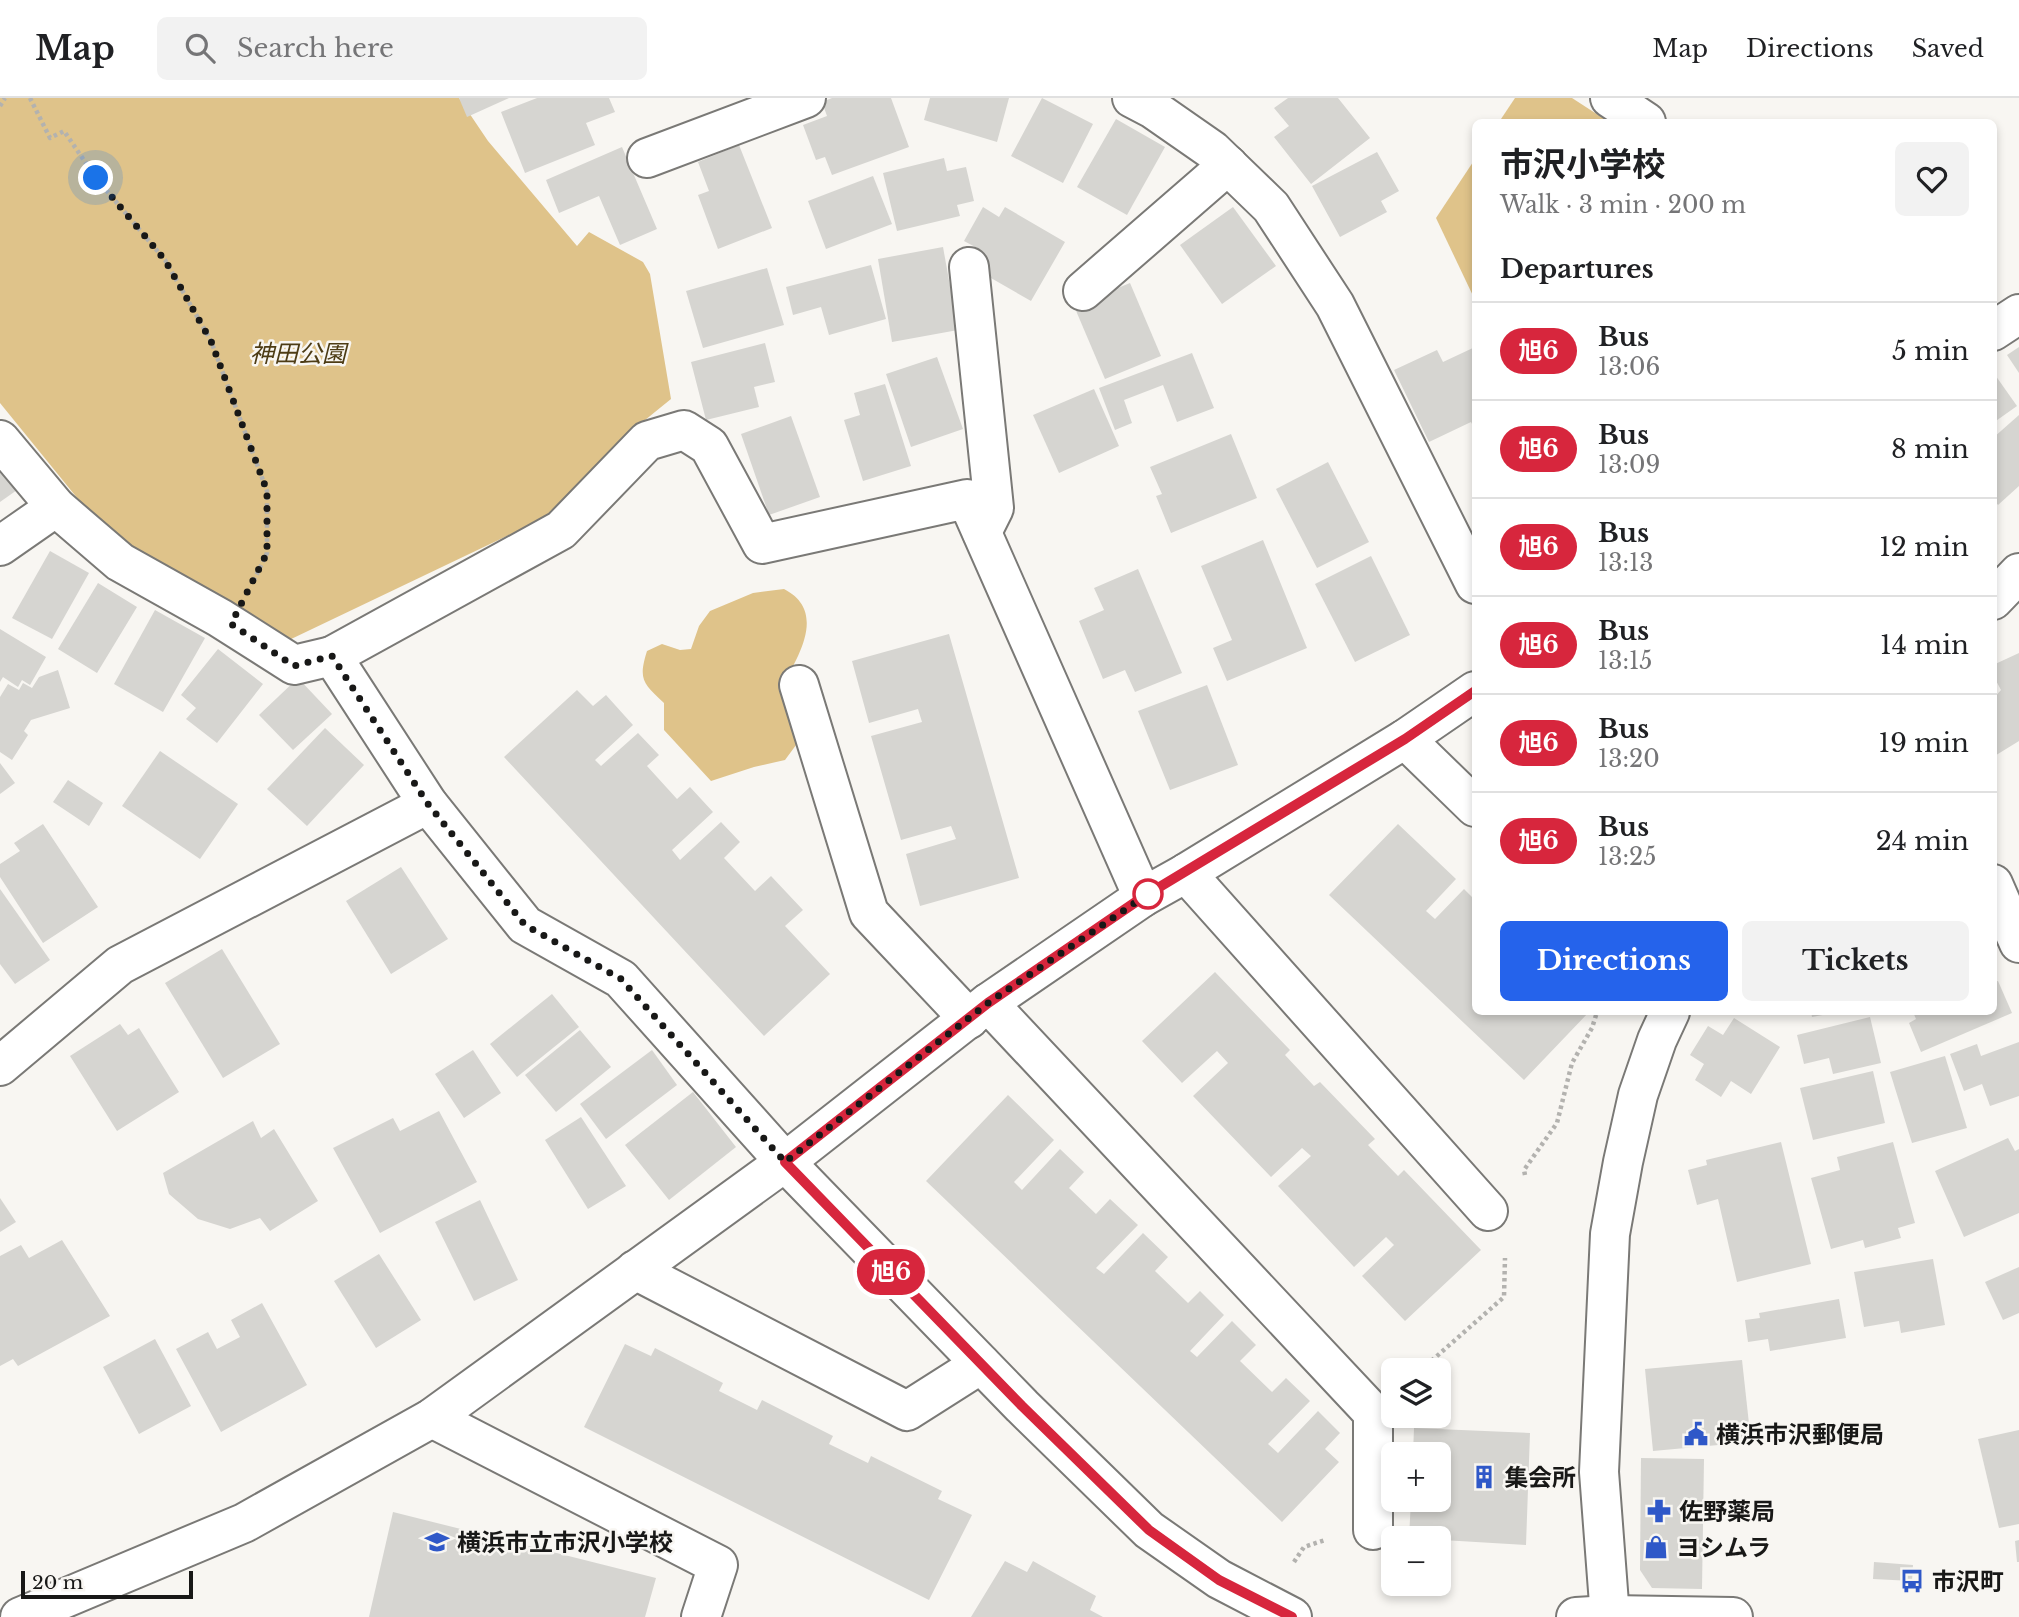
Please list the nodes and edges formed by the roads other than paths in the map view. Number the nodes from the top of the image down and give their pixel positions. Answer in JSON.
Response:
{"nodes":[{"id":1,"x":806,"y":98,"type":"edge"},
{"id":2,"x":1132,"y":98,"type":"edge"},
{"id":3,"x":1611,"y":98,"type":"edge"},
{"id":4,"x":1642,"y":119,"type":"edge"},
{"id":5,"x":647,"y":158,"type":"dead end"},
{"id":6,"x":1228,"y":165,"type":"junction"},
{"id":7,"x":969,"y":267,"type":"dead end"},
{"id":8,"x":1083,"y":290,"type":"dead end"},
{"id":9,"x":2019,"y":314,"type":"edge"},
{"id":10,"x":1997,"y":328,"type":"edge"},
{"id":11,"x":0,"y":440,"type":"edge"},
{"id":12,"x":55,"y":507,"type":"junction"},
{"id":13,"x":982,"y":532,"type":"junction"},
{"id":14,"x":0,"y":546,"type":"edge"},
{"id":15,"x":2019,"y":573,"type":"edge"},
{"id":16,"x":1472,"y":578,"type":"edge"},
{"id":17,"x":1997,"y":596,"type":"edge"},
{"id":18,"x":332,"y":656,"type":"junction"},
{"id":19,"x":799,"y":685,"type":"dead end"},
{"id":20,"x":1472,"y":693,"type":"edge"},
{"id":21,"x":1405,"y":739,"type":"junction"},
{"id":22,"x":428,"y":804,"type":"junction"},
{"id":23,"x":1472,"y":804,"type":"edge"},
{"id":24,"x":1186,"y":873,"type":"junction"},
{"id":25,"x":1997,"y":893,"type":"edge"},
{"id":26,"x":1143,"y":897,"type":"junction"},
{"id":27,"x":2019,"y":943,"type":"edge"},
{"id":28,"x":978,"y":1011,"type":"junction"},
{"id":29,"x":1669,"y":1015,"type":"edge"},
{"id":30,"x":0,"y":1066,"type":"edge"},
{"id":31,"x":785,"y":1162,"type":"junction"},
{"id":32,"x":1488,"y":1210,"type":"dead end"},
{"id":33,"x":635,"y":1270,"type":"junction"},
{"id":34,"x":981,"y":1364,"type":"junction"},
{"id":35,"x":432,"y":1418,"type":"junction"},
{"id":36,"x":1373,"y":1517,"type":"road end"},
{"id":37,"x":1279,"y":1610,"type":"edge"},
{"id":38,"x":1599,"y":1616,"type":"edge"},
{"id":39,"x":20,"y":1617,"type":"edge"},
{"id":40,"x":701,"y":1617,"type":"edge"},
{"id":41,"x":1733,"y":1617,"type":"edge"}],
"edges":[{"from":1,"to":5,"type":"street"},
{"from":2,"to":6,"type":"street"},
{"from":3,"to":4,"type":"street"},
{"from":6,"to":8,"type":"street"},
{"from":6,"to":16,"type":"street"},
{"from":7,"to":13,"type":"street"},
{"from":9,"to":10,"type":"street"},
{"from":11,"to":12,"type":"street"},
{"from":12,"to":14,"type":"street"},
{"from":12,"to":18,"type":"street"},
{"from":13,"to":18,"type":"street"},
{"from":13,"to":26,"type":"street"},
{"from":15,"to":17,"type":"street"},
{"from":18,"to":22,"type":"street"},
{"from":19,"to":28,"type":"street"},
{"from":20,"to":21,"type":"street"},
{"from":21,"to":23,"type":"street"},
{"from":21,"to":24,"type":"street"},
{"from":22,"to":30,"type":"street"},
{"from":22,"to":31,"type":"street"},
{"from":24,"to":26,"type":"street"},
{"from":24,"to":32,"type":"street"},
{"from":25,"to":27,"type":"street"},
{"from":26,"to":28,"type":"street"},
{"from":28,"to":31,"type":"street"},
{"from":28,"to":36,"type":"street"},
{"from":29,"to":38,"type":"street"},
{"from":31,"to":33,"type":"street"},
{"from":31,"to":34,"type":"street"},
{"from":33,"to":34,"type":"street"},
{"from":33,"to":35,"type":"street"},
{"from":34,"to":37,"type":"street"},
{"from":35,"to":39,"type":"street"},
{"from":35,"to":40,"type":"street"},
{"from":38,"to":41,"type":"street"}]}
